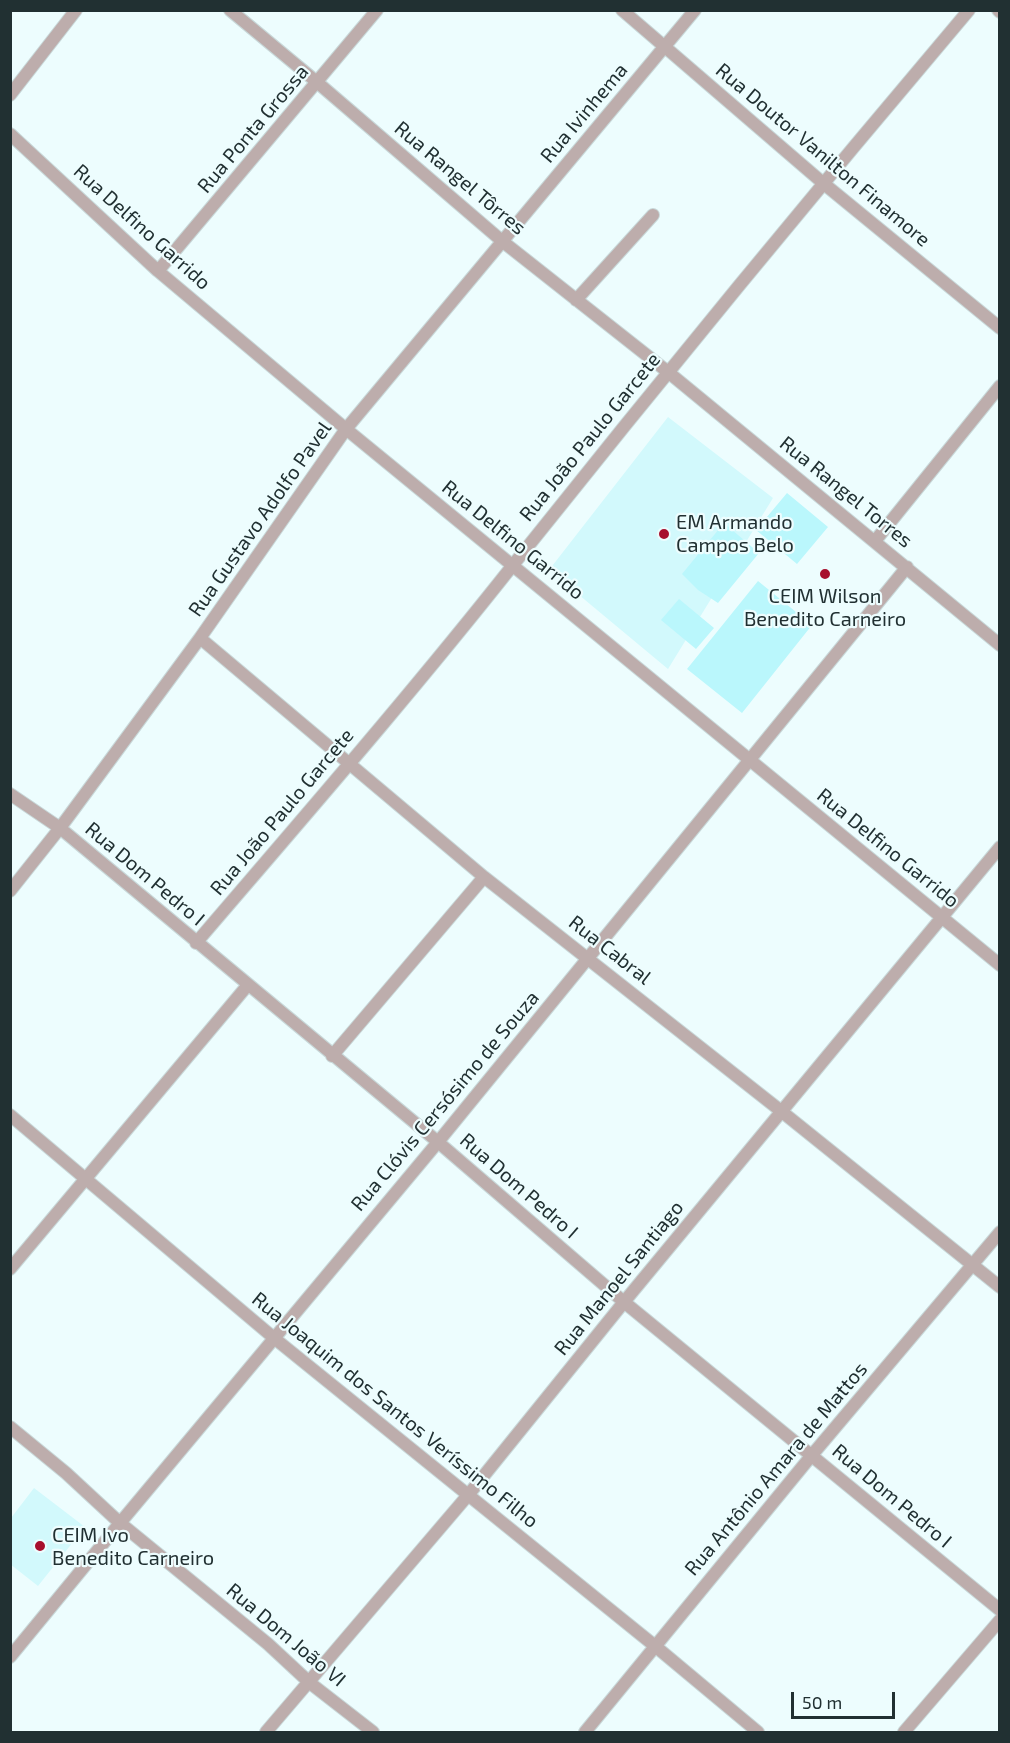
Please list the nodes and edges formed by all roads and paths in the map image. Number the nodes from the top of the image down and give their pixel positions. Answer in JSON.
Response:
{"nodes":[{"id":1,"x":76,"y":10,"type":"edge"},
{"id":2,"x":230,"y":10,"type":"edge"},
{"id":3,"x":377,"y":10,"type":"edge"},
{"id":4,"x":622,"y":10,"type":"edge"},
{"id":5,"x":695,"y":10,"type":"edge"},
{"id":6,"x":969,"y":10,"type":"edge"},
{"id":7,"x":664,"y":46,"type":"junction"},
{"id":8,"x":318,"y":83,"type":"junction"},
{"id":9,"x":10,"y":95,"type":"edge"},
{"id":10,"x":10,"y":134,"type":"edge"},
{"id":11,"x":823,"y":183,"type":"junction"},
{"id":12,"x":653,"y":215,"type":"dead end"},
{"id":13,"x":502,"y":241,"type":"junction"},
{"id":14,"x":158,"y":271,"type":"junction"},
{"id":15,"x":576,"y":300,"type":"junction"},
{"id":16,"x":999,"y":328,"type":"edge"},
{"id":17,"x":668,"y":372,"type":"junction"},
{"id":18,"x":999,"y":386,"type":"edge"},
{"id":19,"x":346,"y":429,"type":"junction"},
{"id":20,"x":875,"y":541,"type":"junction"},
{"id":21,"x":514,"y":565,"type":"junction"},
{"id":22,"x":907,"y":567,"type":"junction"},
{"id":23,"x":200,"y":638,"type":"junction"},
{"id":24,"x":999,"y":645,"type":"edge"},
{"id":25,"x":750,"y":760,"type":"junction"},
{"id":26,"x":349,"y":764,"type":"junction"},
{"id":27,"x":10,"y":794,"type":"edge"},
{"id":28,"x":60,"y":828,"type":"junction"},
{"id":29,"x":999,"y":847,"type":"edge"},
{"id":30,"x":484,"y":877,"type":"junction"},
{"id":31,"x":10,"y":891,"type":"edge"},
{"id":32,"x":941,"y":917,"type":"junction"},
{"id":33,"x":196,"y":943,"type":"junction"},
{"id":34,"x":588,"y":958,"type":"junction"},
{"id":35,"x":999,"y":965,"type":"edge"},
{"id":36,"x":247,"y":986,"type":"junction"},
{"id":37,"x":332,"y":1056,"type":"junction"},
{"id":38,"x":781,"y":1111,"type":"junction"},
{"id":39,"x":10,"y":1115,"type":"edge"},
{"id":40,"x":438,"y":1142,"type":"junction"},
{"id":41,"x":86,"y":1180,"type":"junction"},
{"id":42,"x":999,"y":1232,"type":"edge"},
{"id":43,"x":973,"y":1265,"type":"junction"},
{"id":44,"x":10,"y":1269,"type":"edge"},
{"id":45,"x":999,"y":1287,"type":"edge"},
{"id":46,"x":624,"y":1302,"type":"junction"},
{"id":47,"x":274,"y":1338,"type":"junction"},
{"id":48,"x":10,"y":1427,"type":"edge"},
{"id":49,"x":812,"y":1455,"type":"junction"},
{"id":50,"x":469,"y":1494,"type":"junction"},
{"id":51,"x":120,"y":1523,"type":"junction"},
{"id":52,"x":999,"y":1610,"type":"edge"},
{"id":53,"x":999,"y":1620,"type":"edge"},
{"id":54,"x":655,"y":1646,"type":"junction"},
{"id":55,"x":10,"y":1657,"type":"edge"},
{"id":56,"x":310,"y":1683,"type":"junction"},
{"id":57,"x":266,"y":1732,"type":"edge"},
{"id":58,"x":373,"y":1732,"type":"edge"},
{"id":59,"x":585,"y":1732,"type":"edge"},
{"id":60,"x":758,"y":1732,"type":"edge"},
{"id":61,"x":904,"y":1732,"type":"edge"}],
"edges":[{"from":1,"to":9,"type":"street"},
{"from":2,"to":8,"type":"street","name":"Rua Rangel Tôrres"},
{"from":3,"to":8,"type":"street","name":"Rua Ponta Grossa"},
{"from":4,"to":7,"type":"street","name":"Rua Doutor Vanilton Finamore"},
{"from":5,"to":7,"type":"street","name":"Rua Ivinhema"},
{"from":6,"to":11,"type":"street","name":"Rua João Paulo Garcete"},
{"from":7,"to":11,"type":"street","name":"Rua Doutor Vanilton Finamore"},
{"from":7,"to":13,"type":"street","name":"Rua Ivinhema"},
{"from":8,"to":13,"type":"street","name":"Rua Rangel Tôrres"},
{"from":8,"to":14,"type":"street","name":"Rua Ponta Grossa"},
{"from":10,"to":14,"type":"street","name":"Rua Delfino Garrido"},
{"from":11,"to":16,"type":"street","name":"Rua Doutor Vanilton Finamore"},
{"from":11,"to":17,"type":"street","name":"Rua João Paulo Garcete"},
{"from":12,"to":15,"type":"street"},
{"from":13,"to":15,"type":"street","name":"Rua Rangel Tôrres"},
{"from":13,"to":19,"type":"street","name":"Rua Gustavo Adolfo Pavel"},
{"from":14,"to":19,"type":"street","name":"Rua Delfino Garrido"},
{"from":15,"to":17,"type":"street","name":"Rua Rangel Tôrres"},
{"from":17,"to":20,"type":"street","name":"Rua Rangel Torres"},
{"from":17,"to":21,"type":"street","name":"Rua João Paulo Garcete"},
{"from":18,"to":20,"type":"street"},
{"from":19,"to":21,"type":"street","name":"Rua Delfino Garrido"},
{"from":19,"to":23,"type":"street","name":"Rua Gustavo Adolfo Pavel"},
{"from":20,"to":22,"type":"street","name":"Rua Rangel Torres"},
{"from":21,"to":25,"type":"street","name":"Rua Delfino Garrido"},
{"from":21,"to":26,"type":"street","name":"Rua João Paulo Garcete"},
{"from":22,"to":24,"type":"street","name":"Rua Rangel Torres"},
{"from":22,"to":25,"type":"street","name":"Rua Clóvis Cersósimo de Souza"},
{"from":23,"to":26,"type":"street","name":"Rua Cabral"},
{"from":23,"to":28,"type":"street","name":"Rua Gustavo Adolfo Pavel"},
{"from":25,"to":32,"type":"street","name":"Rua Delfino Garrido"},
{"from":25,"to":34,"type":"street","name":"Rua Clóvis Cersósimo de Souza"},
{"from":26,"to":30,"type":"street","name":"Rua Cabral"},
{"from":26,"to":33,"type":"street","name":"Rua João Paulo Garcete"},
{"from":27,"to":28,"type":"street","name":"Rua Dom Pedro I"},
{"from":28,"to":31,"type":"street"},
{"from":28,"to":33,"type":"street","name":"Rua Dom Pedro I"},
{"from":29,"to":32,"type":"street","name":"Rua Manoel Santiago"},
{"from":30,"to":34,"type":"street","name":"Rua Cabral"},
{"from":30,"to":37,"type":"street"},
{"from":32,"to":35,"type":"street","name":"Rua Delfino Garrido"},
{"from":32,"to":38,"type":"street","name":"Rua Manoel Santiago"},
{"from":33,"to":36,"type":"street","name":"Rua Dom Pedro I"},
{"from":34,"to":38,"type":"street","name":"Rua Cabral"},
{"from":34,"to":40,"type":"street","name":"Rua Clóvis Cersósimo de Souza"},
{"from":36,"to":37,"type":"street","name":"Rua Dom Pedro I"},
{"from":36,"to":41,"type":"street"},
{"from":37,"to":40,"type":"street","name":"Rua Dom Pedro I"},
{"from":38,"to":43,"type":"street","name":"Rua Cabral"},
{"from":38,"to":46,"type":"street","name":"Rua Manoel Santiago"},
{"from":39,"to":41,"type":"street","name":"Rua Joaquim dos Santos Veríssimo Filho"},
{"from":40,"to":46,"type":"street","name":"Rua Dom Pedro I"},
{"from":40,"to":47,"type":"street","name":"Rua Clóvis Cersósimo de Souza"},
{"from":41,"to":44,"type":"street"},
{"from":41,"to":47,"type":"street","name":"Rua Joaquim dos Santos Veríssimo Filho"},
{"from":42,"to":43,"type":"street","name":"Rua Antônio Amara de Mattos"},
{"from":43,"to":45,"type":"street","name":"Rua Cabral"},
{"from":43,"to":49,"type":"street","name":"Rua Antônio Amara de Mattos"},
{"from":46,"to":49,"type":"street","name":"Rua Dom Pedro I"},
{"from":46,"to":50,"type":"street","name":"Rua Manoel Santiago"},
{"from":47,"to":50,"type":"street","name":"Rua Joaquim dos Santos Veríssimo Filho"},
{"from":47,"to":51,"type":"street","name":"Rua Clóvis Cersósimo de Souza"},
{"from":48,"to":51,"type":"street","name":"Rua Dom João VI"},
{"from":49,"to":52,"type":"street","name":"Rua Dom Pedro I"},
{"from":49,"to":54,"type":"street","name":"Rua Antônio Amara de Mattos"},
{"from":50,"to":54,"type":"street","name":"Rua Joaquim dos Santos Veríssimo Filho"},
{"from":50,"to":56,"type":"street","name":"Rua Manoel Santiago"},
{"from":51,"to":55,"type":"street","name":"Rua Clóvis Cersósimo de Souza"},
{"from":51,"to":56,"type":"street","name":"Rua Dom João VI"},
{"from":53,"to":61,"type":"street"},
{"from":54,"to":59,"type":"street","name":"Rua Antônio Amara de Mattos"},
{"from":54,"to":60,"type":"street","name":"Rua Joaquim dos Santos Veríssimo Filho"},
{"from":56,"to":57,"type":"street","name":"Rua Manoel Santiago"},
{"from":56,"to":58,"type":"street","name":"Rua Dom João VI"}]}
